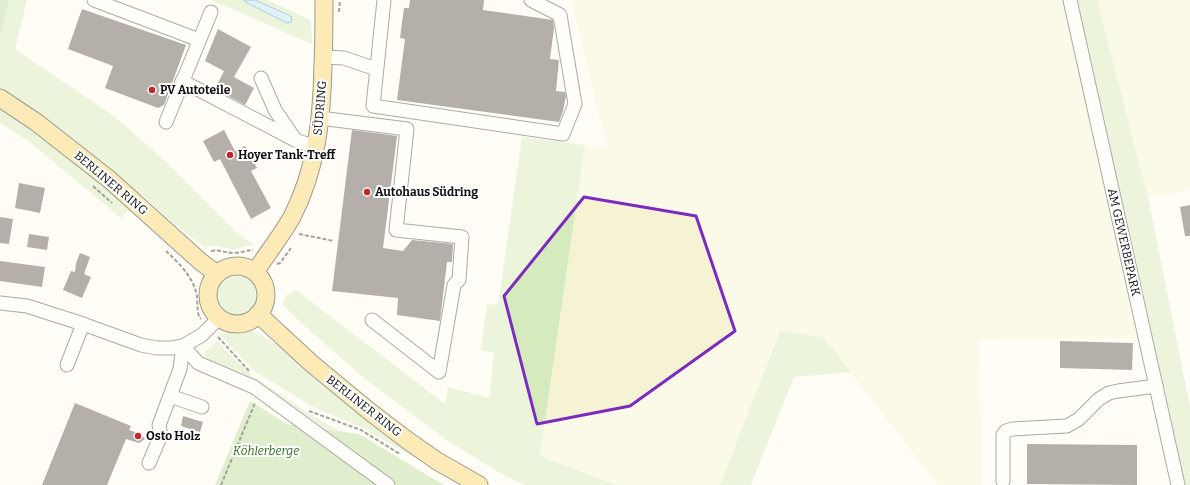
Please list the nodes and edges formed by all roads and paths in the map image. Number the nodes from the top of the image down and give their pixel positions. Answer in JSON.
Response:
{"nodes":[{"id":1,"x":94,"y":0,"type":"edge"},
{"id":2,"x":324,"y":0,"type":"edge"},
{"id":3,"x":384,"y":0,"type":"edge"},
{"id":4,"x":531,"y":0,"type":"edge"},
{"id":5,"x":1070,"y":0,"type":"edge"},
{"id":6,"x":211,"y":12,"type":"dead end"},
{"id":7,"x":199,"y":40,"type":"junction"},
{"id":8,"x":323,"y":57,"type":"junction"},
{"id":9,"x":376,"y":69,"type":"junction"},
{"id":10,"x":261,"y":78,"type":"dead end"},
{"id":11,"x":182,"y":81,"type":"junction"},
{"id":12,"x":0,"y":98,"type":"edge"},
{"id":13,"x":320,"y":118,"type":"junction"},
{"id":14,"x":166,"y":122,"type":"dead end"},
{"id":15,"x":295,"y":140,"type":"junction"},
{"id":16,"x":316,"y":147,"type":"junction"},
{"id":17,"x":88,"y":182,"type":"dead end"},
{"id":18,"x":117,"y":207,"type":"dead end"},
{"id":19,"x":299,"y":234,"type":"dead end"},
{"id":20,"x":334,"y":241,"type":"dead end"},
{"id":21,"x":162,"y":247,"type":"dead end"},
{"id":22,"x":264,"y":258,"type":"junction"},
{"id":23,"x":201,"y":262,"type":"junction"},
{"id":24,"x":280,"y":263,"type":"dead end"},
{"id":25,"x":254,"y":272,"type":"junction"},
{"id":26,"x":217,"y":274,"type":"junction"},
{"id":27,"x":188,"y":275,"type":"junction"},
{"id":28,"x":0,"y":303,"type":"edge"},
{"id":29,"x":258,"y":314,"type":"junction"},
{"id":30,"x":372,"y":320,"type":"dead end"},
{"id":31,"x":214,"y":323,"type":"junction"},
{"id":32,"x":83,"y":324,"type":"junction"},
{"id":33,"x":183,"y":346,"type":"junction"},
{"id":34,"x":67,"y":365,"type":"dead end"},
{"id":35,"x":252,"y":375,"type":"dead end"},
{"id":36,"x":1156,"y":386,"type":"junction"},
{"id":37,"x":260,"y":391,"type":"junction"},
{"id":38,"x":170,"y":396,"type":"junction"},
{"id":39,"x":202,"y":407,"type":"dead end"},
{"id":40,"x":304,"y":408,"type":"dead end"},
{"id":41,"x":401,"y":454,"type":"dead end"},
{"id":42,"x":149,"y":463,"type":"dead end"},
{"id":43,"x":1003,"y":481,"type":"dead end"},
{"id":44,"x":221,"y":485,"type":"edge"},
{"id":45,"x":388,"y":485,"type":"edge"},
{"id":46,"x":479,"y":485,"type":"edge"},
{"id":47,"x":1178,"y":485,"type":"edge"}],
"edges":[{"from":1,"to":7,"type":"street"},
{"from":2,"to":8,"type":"main road","name":"SÜDRING"},
{"from":3,"to":9,"type":"street"},
{"from":4,"to":9,"type":"street"},
{"from":5,"to":36,"type":"street","name":"AM GEWERBEPARK"},
{"from":6,"to":7,"type":"street"},
{"from":7,"to":11,"type":"street"},
{"from":8,"to":9,"type":"street"},
{"from":8,"to":13,"type":"main road","name":"SÜDRING"},
{"from":10,"to":15,"type":"street"},
{"from":11,"to":14,"type":"street"},
{"from":11,"to":15,"type":"street"},
{"from":12,"to":23,"type":"main road","name":"BERLINER RING"},
{"from":13,"to":16,"type":"main road","name":"SÜDRING"},
{"from":13,"to":30,"type":"street"},
{"from":15,"to":16,"type":"street"},
{"from":16,"to":22,"type":"main road","name":"SÜDRING"},
{"from":17,"to":18,"type":"path"},
{"from":19,"to":20,"type":"path"},
{"from":21,"to":27,"type":"path"},
{"from":22,"to":23,"type":"path"},
{"from":22,"to":24,"type":"path"},
{"from":22,"to":25,"type":"main road","name":"SÜDRING"},
{"from":23,"to":26,"type":"main road","name":"BERLINER RING"},
{"from":23,"to":27,"type":"path"},
{"from":25,"to":26,"type":"main road"},
{"from":25,"to":29,"type":"main road"},
{"from":26,"to":31,"type":"main road"},
{"from":27,"to":31,"type":"path"},
{"from":28,"to":32,"type":"street"},
{"from":29,"to":31,"type":"main road"},
{"from":29,"to":46,"type":"main road","name":"BERLINER RING"},
{"from":31,"to":33,"type":"street"},
{"from":31,"to":35,"type":"path"},
{"from":32,"to":33,"type":"street"},
{"from":32,"to":34,"type":"street"},
{"from":33,"to":37,"type":"street"},
{"from":33,"to":38,"type":"street"},
{"from":36,"to":43,"type":"street"},
{"from":36,"to":47,"type":"street","name":"AM GEWERBEPARK"},
{"from":37,"to":44,"type":"path"},
{"from":37,"to":45,"type":"street"},
{"from":38,"to":39,"type":"street"},
{"from":38,"to":42,"type":"street"},
{"from":40,"to":41,"type":"path"}]}
